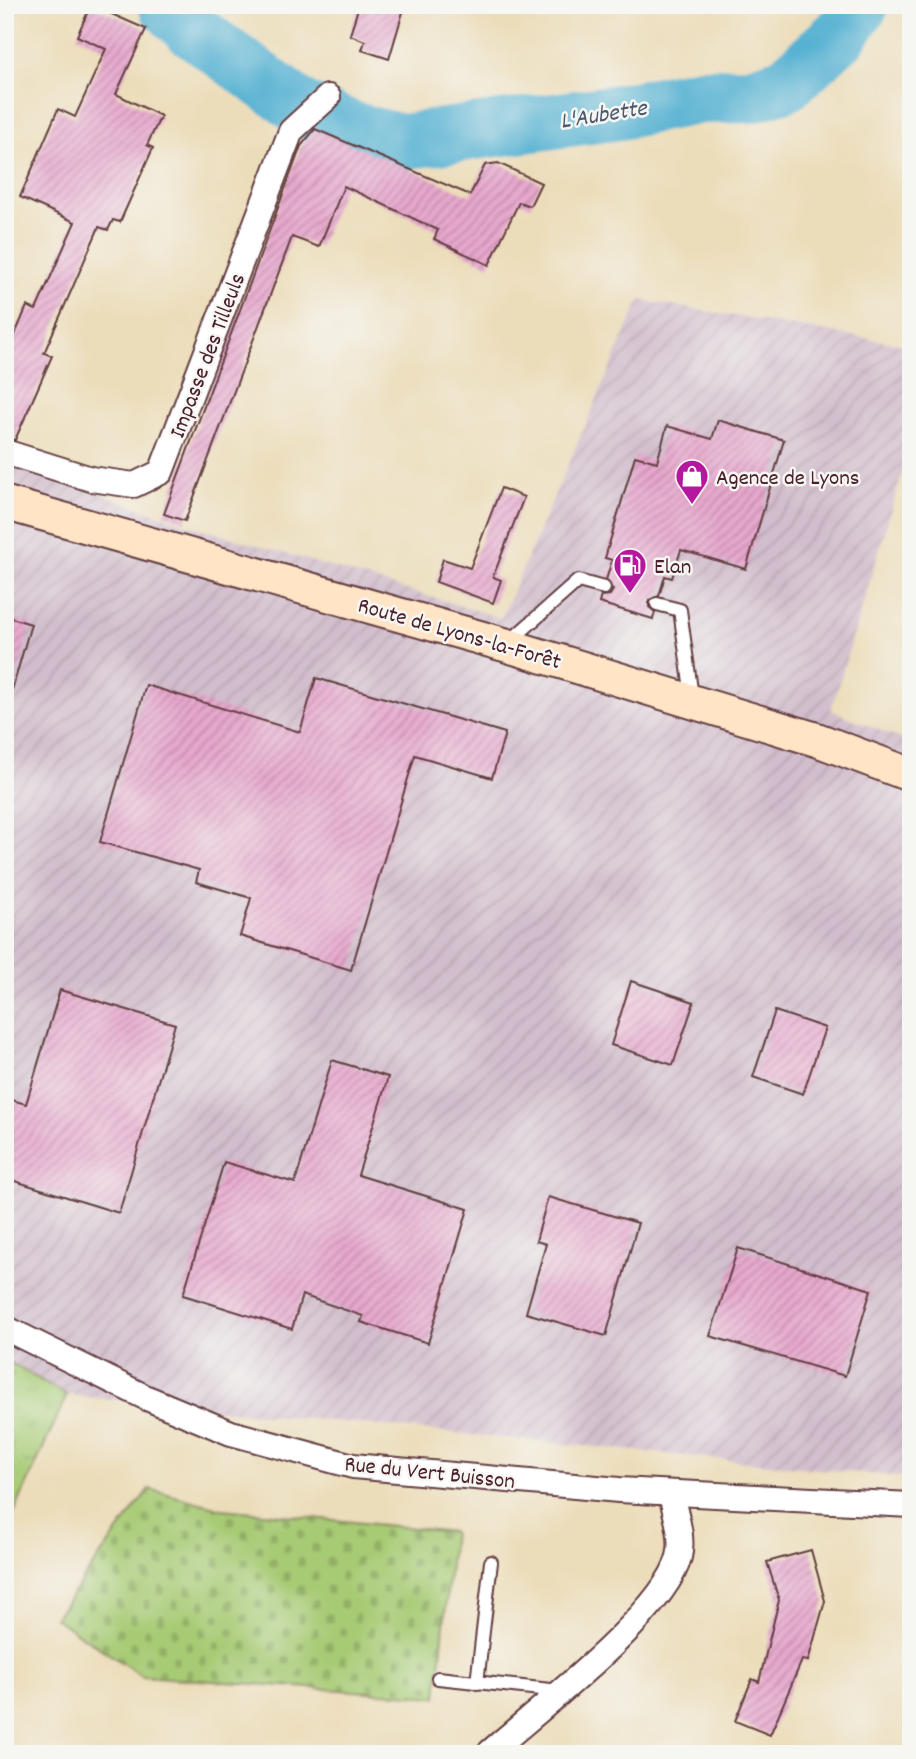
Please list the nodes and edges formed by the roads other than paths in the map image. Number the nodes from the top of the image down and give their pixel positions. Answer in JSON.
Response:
{"nodes":[{"id":1,"x":328,"y":97,"type":"dead end"},
{"id":2,"x":5,"y":452,"type":"edge"},
{"id":3,"x":5,"y":503,"type":"edge"},
{"id":4,"x":604,"y":588,"type":"dead end"},
{"id":5,"x":657,"y":604,"type":"dead end"},
{"id":6,"x":506,"y":645,"type":"junction"},
{"id":7,"x":692,"y":701,"type":"junction"},
{"id":8,"x":911,"y":775,"type":"edge"},
{"id":9,"x":5,"y":1328,"type":"edge"},
{"id":10,"x":671,"y":1494,"type":"junction"},
{"id":11,"x":911,"y":1505,"type":"edge"},
{"id":12,"x":491,"y":1562,"type":"dead end"},
{"id":13,"x":438,"y":1678,"type":"dead end"},
{"id":14,"x":477,"y":1684,"type":"junction"},
{"id":15,"x":561,"y":1691,"type":"junction"},
{"id":16,"x":488,"y":1754,"type":"edge"}],
"edges":[{"from":1,"to":2,"type":"street","name":"Impasse des Tilleuls"},
{"from":3,"to":6,"type":"main road","name":"Route de Lyons-la-Forêt"},
{"from":4,"to":6,"type":"lane"},
{"from":5,"to":7,"type":"lane"},
{"from":6,"to":7,"type":"main road","name":"Route de Lyons-la-Forêt"},
{"from":7,"to":8,"type":"main road","name":"Route de Lyons-la-Forêt"},
{"from":9,"to":10,"type":"street","name":"Rue du Vert Buisson"},
{"from":10,"to":11,"type":"street","name":"Rue du Vert Buisson"},
{"from":10,"to":15,"type":"street"},
{"from":12,"to":14,"type":"lane"},
{"from":13,"to":14,"type":"lane"},
{"from":14,"to":15,"type":"lane"},
{"from":15,"to":16,"type":"street"}]}
